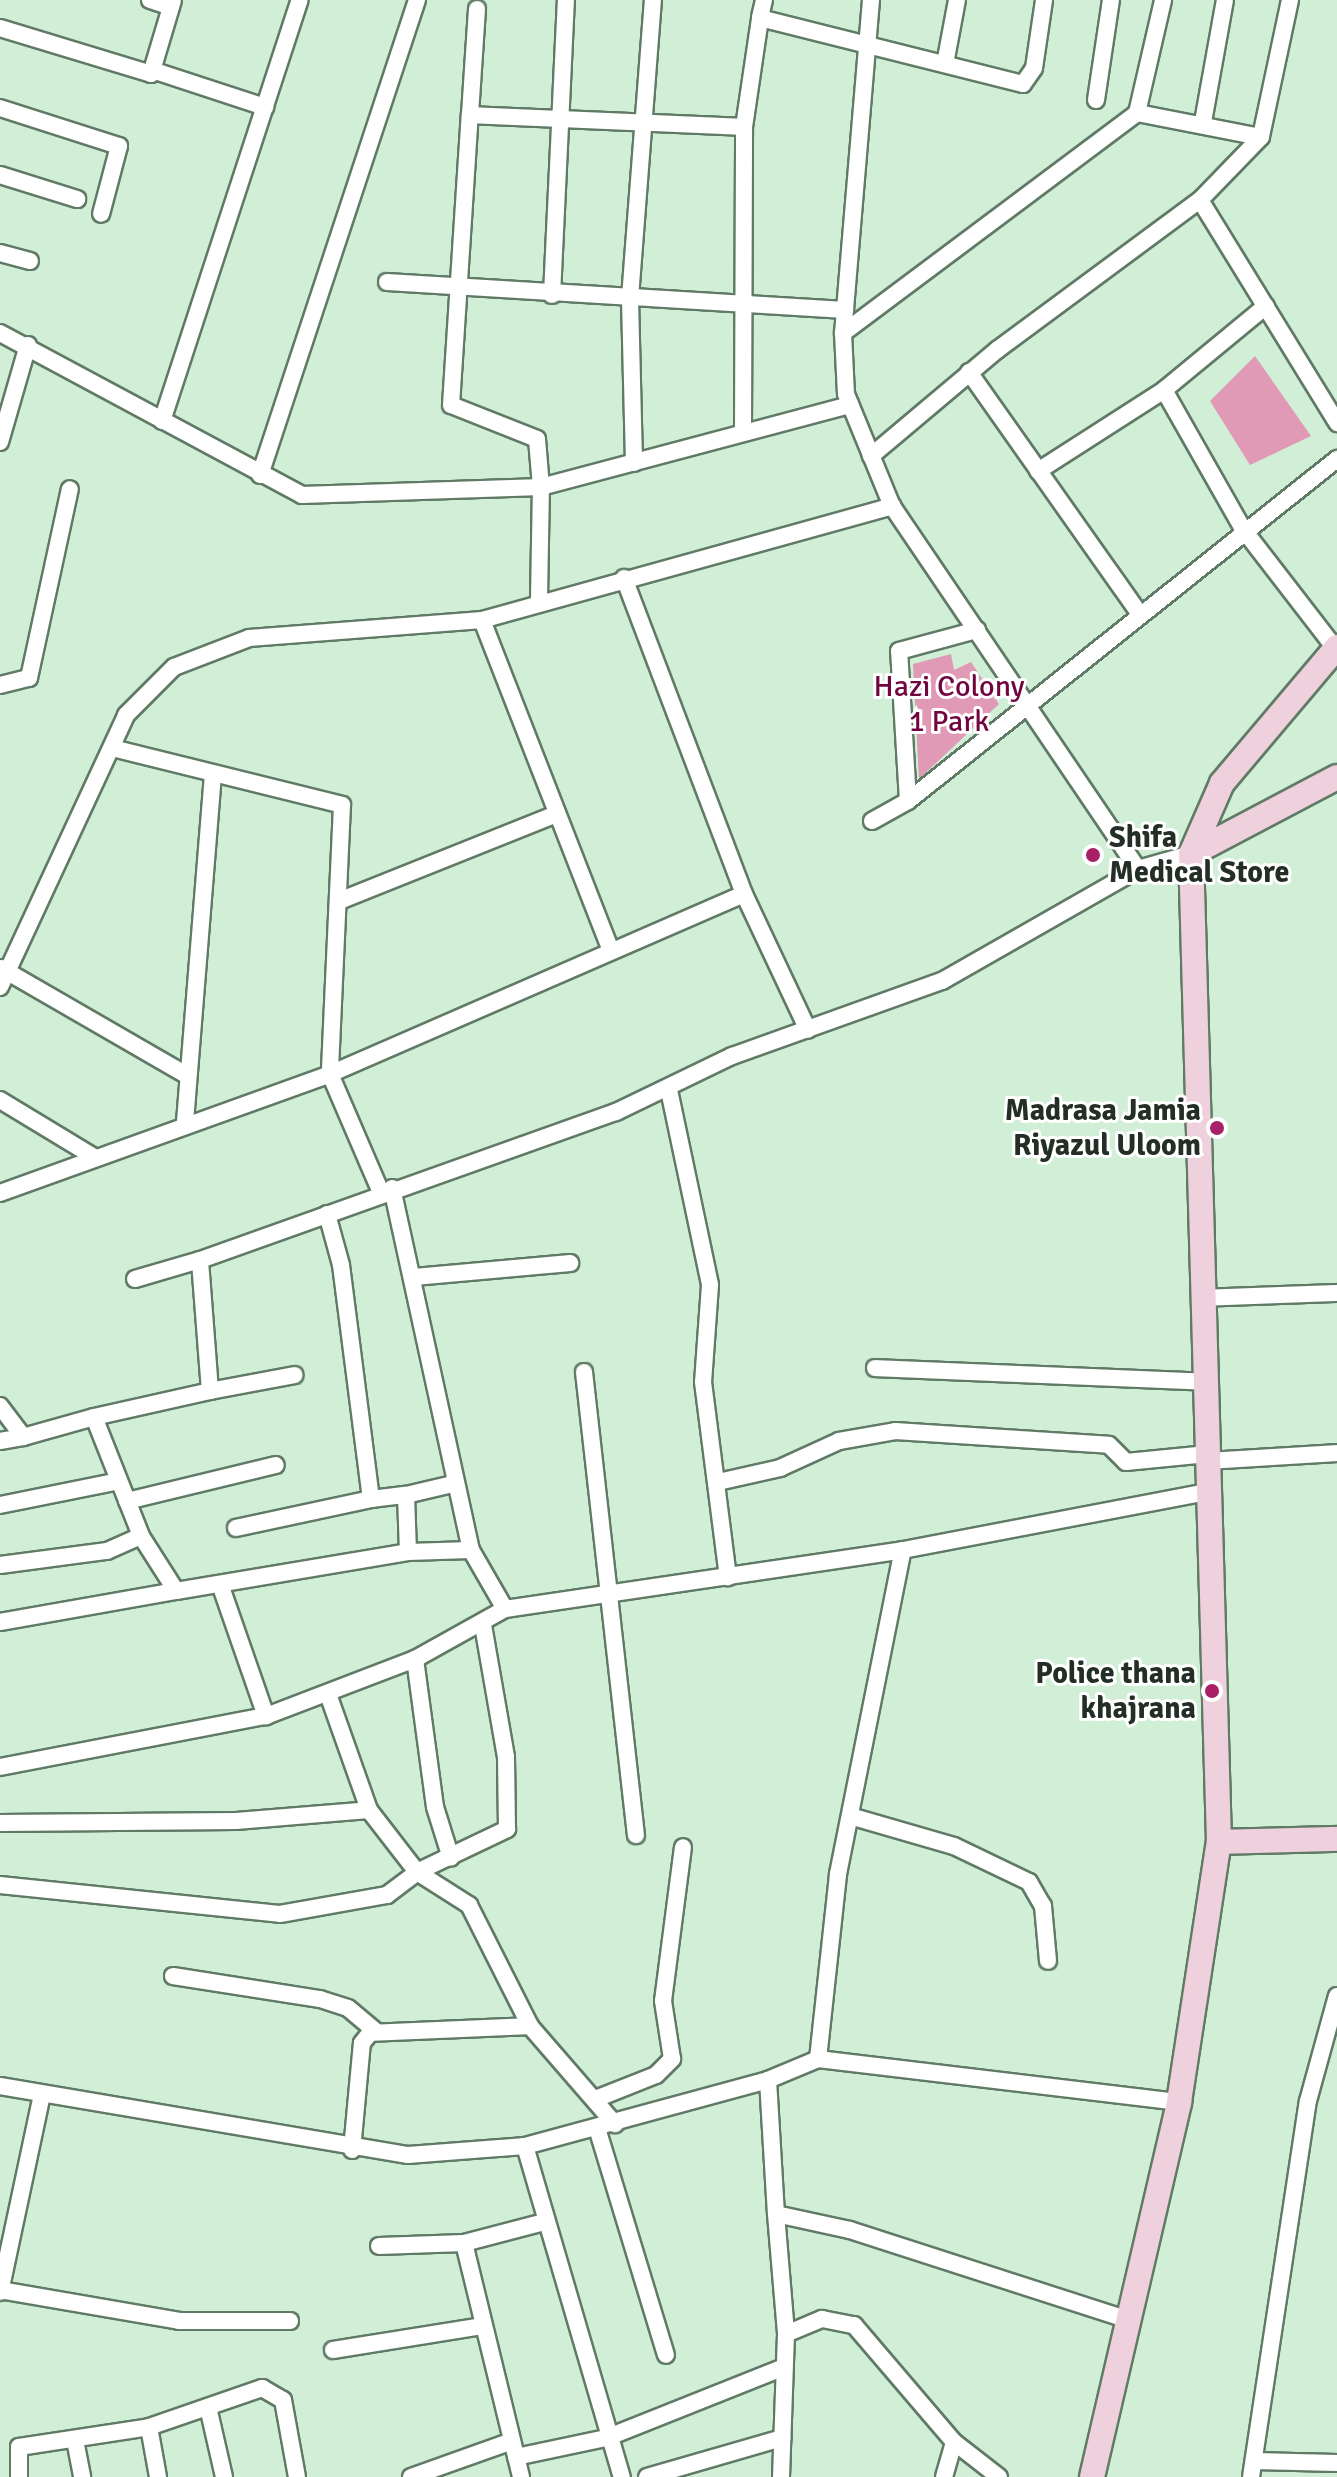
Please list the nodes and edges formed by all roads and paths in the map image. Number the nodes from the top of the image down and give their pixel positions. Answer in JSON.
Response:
{"nodes":[{"id":1,"x":150,"y":0,"type":"edge"},
{"id":2,"x":300,"y":0,"type":"edge"},
{"id":3,"x":417,"y":0,"type":"edge"},
{"id":4,"x":566,"y":0,"type":"edge"},
{"id":5,"x":653,"y":0,"type":"edge"},
{"id":6,"x":764,"y":0,"type":"edge"},
{"id":7,"x":871,"y":0,"type":"edge"},
{"id":8,"x":957,"y":0,"type":"edge"},
{"id":9,"x":1044,"y":0,"type":"edge"},
{"id":10,"x":1111,"y":0,"type":"edge"},
{"id":11,"x":1163,"y":0,"type":"edge"},
{"id":12,"x":1225,"y":0,"type":"edge"},
{"id":13,"x":1290,"y":0,"type":"edge"},
{"id":14,"x":172,"y":4,"type":"edge"},
{"id":15,"x":477,"y":9,"type":"dead end"},
{"id":16,"x":760,"y":18,"type":"junction"},
{"id":17,"x":0,"y":28,"type":"edge"},
{"id":18,"x":863,"y":42,"type":"junction"},
{"id":19,"x":945,"y":64,"type":"junction"},
{"id":20,"x":155,"y":71,"type":"junction"},
{"id":21,"x":1096,"y":100,"type":"dead end"},
{"id":22,"x":265,"y":107,"type":"junction"},
{"id":23,"x":0,"y":108,"type":"edge"},
{"id":24,"x":1137,"y":113,"type":"junction"},
{"id":25,"x":470,"y":115,"type":"junction"},
{"id":26,"x":557,"y":120,"type":"junction"},
{"id":27,"x":1203,"y":122,"type":"junction"},
{"id":28,"x":646,"y":125,"type":"junction"},
{"id":29,"x":744,"y":127,"type":"junction"},
{"id":30,"x":1261,"y":137,"type":"junction"},
{"id":31,"x":0,"y":175,"type":"edge"},
{"id":32,"x":77,"y":199,"type":"dead end"},
{"id":33,"x":1200,"y":200,"type":"junction"},
{"id":34,"x":101,"y":214,"type":"dead end"},
{"id":35,"x":0,"y":253,"type":"edge"},
{"id":36,"x":30,"y":261,"type":"dead end"},
{"id":37,"x":387,"y":282,"type":"dead end"},
{"id":38,"x":460,"y":291,"type":"junction"},
{"id":39,"x":552,"y":295,"type":"junction"},
{"id":40,"x":630,"y":298,"type":"junction"},
{"id":41,"x":739,"y":304,"type":"junction"},
{"id":42,"x":1266,"y":306,"type":"junction"},
{"id":43,"x":845,"y":310,"type":"junction"},
{"id":44,"x":0,"y":333,"type":"edge"},
{"id":45,"x":843,"y":333,"type":"junction"},
{"id":46,"x":28,"y":345,"type":"junction"},
{"id":47,"x":969,"y":372,"type":"junction"},
{"id":48,"x":1164,"y":390,"type":"junction"},
{"id":49,"x":850,"y":405,"type":"junction"},
{"id":50,"x":162,"y":421,"type":"junction"},
{"id":51,"x":1337,"y":423,"type":"edge"},
{"id":52,"x":743,"y":432,"type":"junction"},
{"id":53,"x":0,"y":442,"type":"edge"},
{"id":54,"x":871,"y":456,"type":"junction"},
{"id":55,"x":1337,"y":459,"type":"edge"},
{"id":56,"x":634,"y":463,"type":"junction"},
{"id":57,"x":1038,"y":471,"type":"junction"},
{"id":58,"x":260,"y":475,"type":"junction"},
{"id":59,"x":541,"y":487,"type":"junction"},
{"id":60,"x":70,"y":489,"type":"dead end"},
{"id":61,"x":892,"y":506,"type":"junction"},
{"id":62,"x":1243,"y":529,"type":"junction"},
{"id":63,"x":624,"y":578,"type":"junction"},
{"id":64,"x":539,"y":599,"type":"junction"},
{"id":65,"x":1139,"y":613,"type":"junction"},
{"id":66,"x":482,"y":620,"type":"junction"},
{"id":67,"x":977,"y":630,"type":"junction"},
{"id":68,"x":1336,"y":647,"type":"edge"},
{"id":69,"x":0,"y":685,"type":"edge"},
{"id":70,"x":1030,"y":703,"type":"junction"},
{"id":71,"x":112,"y":748,"type":"junction"},
{"id":72,"x":213,"y":774,"type":"junction"},
{"id":73,"x":1337,"y":777,"type":"edge"},
{"id":74,"x":908,"y":801,"type":"junction"},
{"id":75,"x":557,"y":814,"type":"junction"},
{"id":76,"x":872,"y":821,"type":"dead end"},
{"id":77,"x":1191,"y":854,"type":"junction"},
{"id":78,"x":1138,"y":869,"type":"junction"},
{"id":79,"x":744,"y":894,"type":"junction"},
{"id":80,"x":339,"y":901,"type":"junction"},
{"id":81,"x":611,"y":951,"type":"junction"},
{"id":82,"x":2,"y":976,"type":"edge"},
{"id":83,"x":808,"y":1030,"type":"junction"},
{"id":84,"x":330,"y":1074,"type":"junction"},
{"id":85,"x":188,"y":1076,"type":"junction"},
{"id":86,"x":669,"y":1090,"type":"junction"},
{"id":87,"x":0,"y":1100,"type":"edge"},
{"id":88,"x":185,"y":1122,"type":"junction"},
{"id":89,"x":94,"y":1157,"type":"junction"},
{"id":90,"x":386,"y":1189,"type":"junction"},
{"id":91,"x":0,"y":1193,"type":"edge"},
{"id":92,"x":327,"y":1214,"type":"junction"},
{"id":93,"x":200,"y":1260,"type":"junction"},
{"id":94,"x":570,"y":1263,"type":"dead end"},
{"id":95,"x":414,"y":1277,"type":"junction"},
{"id":96,"x":135,"y":1279,"type":"dead end"},
{"id":97,"x":1337,"y":1293,"type":"edge"},
{"id":98,"x":1200,"y":1298,"type":"junction"},
{"id":99,"x":875,"y":1368,"type":"dead end"},
{"id":100,"x":584,"y":1372,"type":"dead end"},
{"id":101,"x":295,"y":1375,"type":"dead end"},
{"id":102,"x":1204,"y":1382,"type":"junction"},
{"id":103,"x":210,"y":1391,"type":"junction"},
{"id":104,"x":0,"y":1406,"type":"edge"},
{"id":105,"x":94,"y":1417,"type":"junction"},
{"id":106,"x":23,"y":1437,"type":"junction"},
{"id":107,"x":0,"y":1441,"type":"edge"},
{"id":108,"x":1337,"y":1453,"type":"edge"},
{"id":109,"x":1207,"y":1458,"type":"junction"},
{"id":110,"x":276,"y":1465,"type":"dead end"},
{"id":111,"x":119,"y":1481,"type":"junction"},
{"id":112,"x":718,"y":1482,"type":"junction"},
{"id":113,"x":453,"y":1484,"type":"junction"},
{"id":114,"x":1208,"y":1492,"type":"junction"},
{"id":115,"x":406,"y":1495,"type":"junction"},
{"id":116,"x":371,"y":1499,"type":"junction"},
{"id":117,"x":127,"y":1501,"type":"junction"},
{"id":118,"x":0,"y":1505,"type":"edge"},
{"id":119,"x":236,"y":1528,"type":"dead end"},
{"id":120,"x":141,"y":1536,"type":"junction"},
{"id":121,"x":471,"y":1550,"type":"junction"},
{"id":122,"x":903,"y":1550,"type":"junction"},
{"id":123,"x":408,"y":1552,"type":"junction"},
{"id":124,"x":0,"y":1565,"type":"edge"},
{"id":125,"x":728,"y":1577,"type":"junction"},
{"id":126,"x":221,"y":1587,"type":"junction"},
{"id":127,"x":176,"y":1591,"type":"junction"},
{"id":128,"x":614,"y":1594,"type":"junction"},
{"id":129,"x":505,"y":1609,"type":"junction"},
{"id":130,"x":0,"y":1622,"type":"edge"},
{"id":131,"x":483,"y":1625,"type":"junction"},
{"id":132,"x":415,"y":1659,"type":"junction"},
{"id":133,"x":328,"y":1694,"type":"junction"},
{"id":134,"x":266,"y":1716,"type":"junction"},
{"id":135,"x":0,"y":1767,"type":"edge"},
{"id":136,"x":369,"y":1810,"type":"junction"},
{"id":137,"x":850,"y":1816,"type":"junction"},
{"id":138,"x":0,"y":1823,"type":"edge"},
{"id":139,"x":636,"y":1835,"type":"dead end"},
{"id":140,"x":1337,"y":1839,"type":"edge"},
{"id":141,"x":1219,"y":1842,"type":"junction"},
{"id":142,"x":683,"y":1847,"type":"dead end"},
{"id":143,"x":451,"y":1858,"type":"junction"},
{"id":144,"x":417,"y":1872,"type":"junction"},
{"id":145,"x":0,"y":1885,"type":"edge"},
{"id":146,"x":1048,"y":1961,"type":"dead end"},
{"id":147,"x":173,"y":1976,"type":"dead end"},
{"id":148,"x":1337,"y":1996,"type":"edge"},
{"id":149,"x":530,"y":2026,"type":"junction"},
{"id":150,"x":375,"y":2031,"type":"junction"},
{"id":151,"x":818,"y":2059,"type":"junction"},
{"id":152,"x":768,"y":2080,"type":"junction"},
{"id":153,"x":0,"y":2086,"type":"edge"},
{"id":154,"x":42,"y":2095,"type":"junction"},
{"id":155,"x":598,"y":2098,"type":"junction"},
{"id":156,"x":1179,"y":2102,"type":"junction"},
{"id":157,"x":615,"y":2124,"type":"junction"},
{"id":158,"x":597,"y":2128,"type":"junction"},
{"id":159,"x":525,"y":2146,"type":"junction"},
{"id":160,"x":352,"y":2150,"type":"junction"},
{"id":161,"x":776,"y":2214,"type":"junction"},
{"id":162,"x":544,"y":2222,"type":"junction"},
{"id":163,"x":464,"y":2243,"type":"junction"},
{"id":164,"x":379,"y":2246,"type":"dead end"},
{"id":165,"x":0,"y":2291,"type":"edge"},
{"id":166,"x":1123,"y":2318,"type":"junction"},
{"id":167,"x":290,"y":2321,"type":"dead end"},
{"id":168,"x":483,"y":2326,"type":"junction"},
{"id":169,"x":786,"y":2334,"type":"junction"},
{"id":170,"x":333,"y":2350,"type":"dead end"},
{"id":171,"x":666,"y":2355,"type":"dead end"},
{"id":172,"x":784,"y":2367,"type":"junction"},
{"id":173,"x":208,"y":2407,"type":"junction"},
{"id":174,"x":149,"y":2427,"type":"junction"},
{"id":175,"x":606,"y":2438,"type":"junction"},
{"id":176,"x":782,"y":2438,"type":"junction"},
{"id":177,"x":75,"y":2440,"type":"junction"},
{"id":178,"x":954,"y":2442,"type":"junction"},
{"id":179,"x":514,"y":2449,"type":"junction"},
{"id":180,"x":1337,"y":2463,"type":"edge"},
{"id":181,"x":1253,"y":2469,"type":"edge"},
{"id":182,"x":675,"y":2473,"type":"edge"},
{"id":183,"x":19,"y":2477,"type":"edge"},
{"id":184,"x":82,"y":2477,"type":"edge"},
{"id":185,"x":158,"y":2477,"type":"edge"},
{"id":186,"x":224,"y":2477,"type":"edge"},
{"id":187,"x":297,"y":2477,"type":"edge"},
{"id":188,"x":411,"y":2477,"type":"edge"},
{"id":189,"x":521,"y":2477,"type":"edge"},
{"id":190,"x":622,"y":2477,"type":"edge"},
{"id":191,"x":647,"y":2477,"type":"edge"},
{"id":192,"x":781,"y":2477,"type":"edge"},
{"id":193,"x":944,"y":2477,"type":"edge"},
{"id":194,"x":999,"y":2477,"type":"edge"},
{"id":195,"x":1092,"y":2477,"type":"edge"}],
"edges":[{"from":1,"to":14,"type":"street"},
{"from":2,"to":22,"type":"street"},
{"from":3,"to":58,"type":"street"},
{"from":4,"to":26,"type":"street"},
{"from":5,"to":28,"type":"street"},
{"from":6,"to":16,"type":"street"},
{"from":7,"to":18,"type":"street"},
{"from":8,"to":19,"type":"street"},
{"from":9,"to":19,"type":"street"},
{"from":10,"to":21,"type":"street"},
{"from":11,"to":24,"type":"street"},
{"from":12,"to":27,"type":"street"},
{"from":13,"to":30,"type":"street"},
{"from":14,"to":20,"type":"street"},
{"from":15,"to":25,"type":"street"},
{"from":16,"to":18,"type":"street"},
{"from":16,"to":29,"type":"street"},
{"from":17,"to":20,"type":"street"},
{"from":18,"to":19,"type":"street"},
{"from":18,"to":43,"type":"street"},
{"from":20,"to":22,"type":"street"},
{"from":22,"to":50,"type":"street"},
{"from":23,"to":34,"type":"street"},
{"from":24,"to":27,"type":"street"},
{"from":24,"to":45,"type":"street"},
{"from":25,"to":26,"type":"street"},
{"from":25,"to":38,"type":"street"},
{"from":26,"to":28,"type":"street"},
{"from":26,"to":39,"type":"street"},
{"from":27,"to":30,"type":"street"},
{"from":28,"to":29,"type":"street"},
{"from":28,"to":40,"type":"street"},
{"from":29,"to":41,"type":"street"},
{"from":30,"to":33,"type":"street"},
{"from":31,"to":32,"type":"street"},
{"from":33,"to":42,"type":"street"},
{"from":33,"to":47,"type":"street"},
{"from":35,"to":36,"type":"street"},
{"from":37,"to":38,"type":"street"},
{"from":38,"to":39,"type":"street"},
{"from":38,"to":59,"type":"street"},
{"from":39,"to":40,"type":"street"},
{"from":40,"to":41,"type":"street"},
{"from":40,"to":56,"type":"street"},
{"from":41,"to":43,"type":"street"},
{"from":41,"to":52,"type":"street"},
{"from":42,"to":48,"type":"street"},
{"from":42,"to":51,"type":"street"},
{"from":43,"to":45,"type":"street"},
{"from":44,"to":46,"type":"street"},
{"from":45,"to":49,"type":"street"},
{"from":46,"to":50,"type":"street"},
{"from":46,"to":53,"type":"street"},
{"from":47,"to":54,"type":"street"},
{"from":47,"to":57,"type":"street"},
{"from":48,"to":57,"type":"street"},
{"from":48,"to":62,"type":"street"},
{"from":49,"to":52,"type":"street"},
{"from":49,"to":54,"type":"street"},
{"from":50,"to":58,"type":"street"},
{"from":52,"to":56,"type":"street"},
{"from":54,"to":61,"type":"street"},
{"from":55,"to":62,"type":"street"},
{"from":56,"to":59,"type":"street"},
{"from":57,"to":65,"type":"street"},
{"from":58,"to":59,"type":"street"},
{"from":59,"to":64,"type":"street"},
{"from":60,"to":69,"type":"street"},
{"from":61,"to":63,"type":"street"},
{"from":61,"to":67,"type":"street"},
{"from":62,"to":65,"type":"street"},
{"from":62,"to":68,"type":"street"},
{"from":63,"to":64,"type":"street"},
{"from":63,"to":79,"type":"street"},
{"from":64,"to":66,"type":"street"},
{"from":65,"to":70,"type":"street"},
{"from":66,"to":71,"type":"street"},
{"from":66,"to":75,"type":"street"},
{"from":67,"to":70,"type":"street"},
{"from":67,"to":74,"type":"street"},
{"from":68,"to":77,"type":"main road"},
{"from":70,"to":74,"type":"street"},
{"from":70,"to":78,"type":"street"},
{"from":71,"to":72,"type":"street"},
{"from":71,"to":82,"type":"street"},
{"from":72,"to":80,"type":"street"},
{"from":72,"to":85,"type":"street"},
{"from":73,"to":77,"type":"main road"},
{"from":74,"to":76,"type":"street"},
{"from":75,"to":80,"type":"street"},
{"from":75,"to":81,"type":"street"},
{"from":77,"to":78,"type":"street"},
{"from":77,"to":98,"type":"main road"},
{"from":78,"to":83,"type":"street"},
{"from":79,"to":81,"type":"street"},
{"from":79,"to":83,"type":"street"},
{"from":80,"to":84,"type":"street"},
{"from":81,"to":84,"type":"street"},
{"from":82,"to":85,"type":"street"},
{"from":83,"to":86,"type":"street"},
{"from":84,"to":88,"type":"street"},
{"from":84,"to":90,"type":"street"},
{"from":85,"to":88,"type":"street"},
{"from":86,"to":90,"type":"street"},
{"from":86,"to":112,"type":"street"},
{"from":87,"to":89,"type":"street"},
{"from":88,"to":89,"type":"street"},
{"from":89,"to":91,"type":"street"},
{"from":90,"to":92,"type":"street"},
{"from":90,"to":95,"type":"street"},
{"from":92,"to":93,"type":"street"},
{"from":92,"to":116,"type":"street"},
{"from":93,"to":96,"type":"street"},
{"from":93,"to":103,"type":"street"},
{"from":94,"to":95,"type":"street"},
{"from":95,"to":113,"type":"street"},
{"from":97,"to":98,"type":"street"},
{"from":98,"to":102,"type":"main road"},
{"from":99,"to":102,"type":"street"},
{"from":100,"to":128,"type":"street"},
{"from":101,"to":103,"type":"street"},
{"from":102,"to":109,"type":"main road"},
{"from":103,"to":105,"type":"street"},
{"from":104,"to":106,"type":"street"},
{"from":105,"to":106,"type":"street"},
{"from":105,"to":111,"type":"street"},
{"from":106,"to":107,"type":"street"},
{"from":108,"to":109,"type":"street"},
{"from":109,"to":112,"type":"street"},
{"from":109,"to":114,"type":"main road"},
{"from":110,"to":117,"type":"street"},
{"from":111,"to":117,"type":"street"},
{"from":111,"to":118,"type":"street"},
{"from":112,"to":125,"type":"street"},
{"from":113,"to":115,"type":"street"},
{"from":113,"to":121,"type":"street"},
{"from":114,"to":122,"type":"street"},
{"from":114,"to":141,"type":"main road"},
{"from":115,"to":116,"type":"street"},
{"from":115,"to":123,"type":"street"},
{"from":116,"to":119,"type":"street"},
{"from":117,"to":120,"type":"street"},
{"from":120,"to":124,"type":"street"},
{"from":120,"to":127,"type":"street"},
{"from":121,"to":123,"type":"street"},
{"from":121,"to":129,"type":"street"},
{"from":122,"to":125,"type":"street"},
{"from":122,"to":137,"type":"street"},
{"from":123,"to":126,"type":"street"},
{"from":125,"to":128,"type":"street"},
{"from":126,"to":127,"type":"street"},
{"from":126,"to":134,"type":"street"},
{"from":127,"to":130,"type":"street"},
{"from":128,"to":129,"type":"street"},
{"from":128,"to":139,"type":"street"},
{"from":129,"to":131,"type":"street"},
{"from":131,"to":132,"type":"street"},
{"from":131,"to":143,"type":"street"},
{"from":132,"to":133,"type":"street"},
{"from":132,"to":143,"type":"street"},
{"from":133,"to":134,"type":"street"},
{"from":133,"to":136,"type":"street"},
{"from":134,"to":135,"type":"street"},
{"from":136,"to":138,"type":"street"},
{"from":136,"to":144,"type":"street"},
{"from":137,"to":146,"type":"street"},
{"from":137,"to":151,"type":"street"},
{"from":140,"to":141,"type":"main road"},
{"from":141,"to":156,"type":"main road"},
{"from":142,"to":155,"type":"street"},
{"from":143,"to":144,"type":"street"},
{"from":144,"to":145,"type":"street"},
{"from":144,"to":149,"type":"street"},
{"from":147,"to":150,"type":"street"},
{"from":148,"to":181,"type":"street"},
{"from":149,"to":150,"type":"street"},
{"from":149,"to":155,"type":"street"},
{"from":150,"to":160,"type":"street"},
{"from":151,"to":152,"type":"street"},
{"from":151,"to":156,"type":"street"},
{"from":152,"to":157,"type":"street"},
{"from":152,"to":161,"type":"street"},
{"from":153,"to":154,"type":"street"},
{"from":154,"to":160,"type":"street"},
{"from":154,"to":165,"type":"street"},
{"from":155,"to":157,"type":"street"},
{"from":156,"to":166,"type":"main road"},
{"from":157,"to":158,"type":"street"},
{"from":158,"to":159,"type":"street"},
{"from":158,"to":171,"type":"street"},
{"from":159,"to":160,"type":"street"},
{"from":159,"to":162,"type":"street"},
{"from":161,"to":166,"type":"street"},
{"from":161,"to":169,"type":"street"},
{"from":162,"to":163,"type":"street"},
{"from":162,"to":175,"type":"street"},
{"from":163,"to":164,"type":"street"},
{"from":163,"to":168,"type":"street"},
{"from":165,"to":167,"type":"street"},
{"from":166,"to":195,"type":"main road"},
{"from":168,"to":170,"type":"street"},
{"from":168,"to":179,"type":"street"},
{"from":169,"to":172,"type":"street"},
{"from":169,"to":178,"type":"street"},
{"from":172,"to":175,"type":"street"},
{"from":172,"to":176,"type":"street"},
{"from":173,"to":174,"type":"street"},
{"from":173,"to":186,"type":"street"},
{"from":173,"to":187,"type":"street"},
{"from":174,"to":177,"type":"street"},
{"from":174,"to":185,"type":"street"},
{"from":175,"to":179,"type":"street"},
{"from":175,"to":190,"type":"street"},
{"from":176,"to":182,"type":"street"},
{"from":176,"to":192,"type":"street"},
{"from":177,"to":183,"type":"street"},
{"from":177,"to":184,"type":"street"},
{"from":178,"to":193,"type":"street"},
{"from":178,"to":194,"type":"street"},
{"from":179,"to":188,"type":"street"},
{"from":179,"to":189,"type":"street"},
{"from":180,"to":181,"type":"street"},
{"from":182,"to":191,"type":"street"}]}
